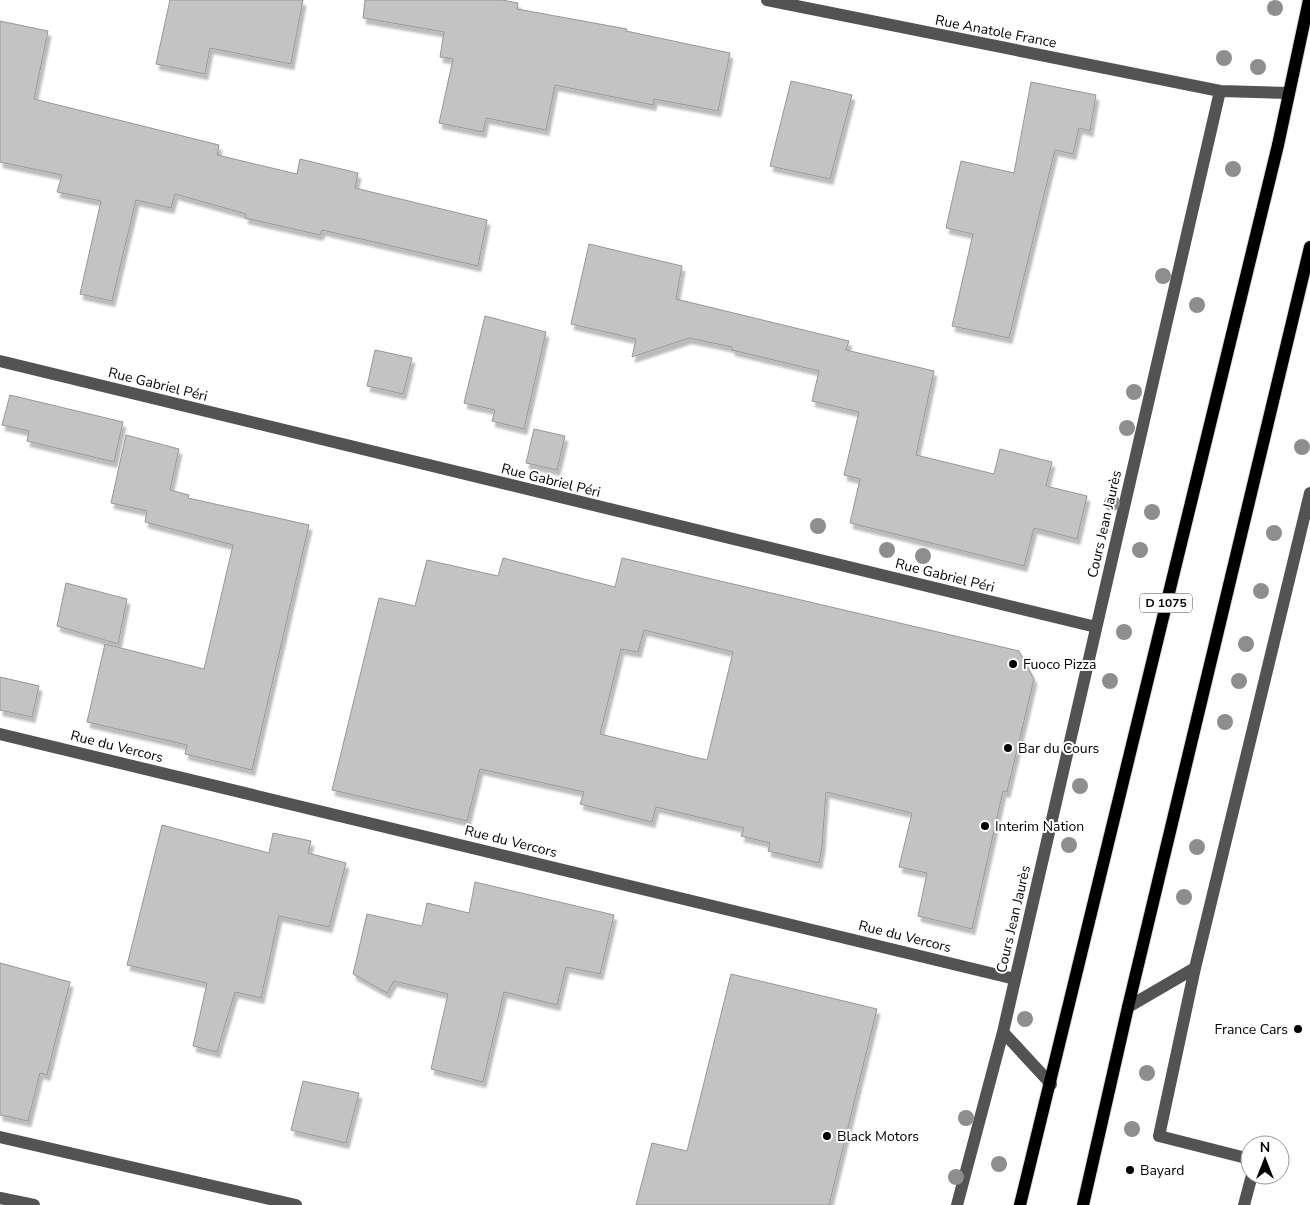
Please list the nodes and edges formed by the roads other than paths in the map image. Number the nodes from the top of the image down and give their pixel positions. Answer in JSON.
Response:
{"nodes":[{"id":1,"x":767,"y":0,"type":"edge"},
{"id":2,"x":1309,"y":0,"type":"edge"},
{"id":3,"x":1220,"y":91,"type":"junction"},
{"id":4,"x":1289,"y":93,"type":"junction"},
{"id":5,"x":1310,"y":247,"type":"edge"},
{"id":6,"x":0,"y":361,"type":"edge"},
{"id":7,"x":1310,"y":493,"type":"edge"},
{"id":8,"x":1096,"y":628,"type":"junction"},
{"id":9,"x":0,"y":734,"type":"edge"},
{"id":10,"x":1195,"y":968,"type":"junction"},
{"id":11,"x":1015,"y":978,"type":"junction"},
{"id":12,"x":1128,"y":1007,"type":"junction"},
{"id":13,"x":1003,"y":1032,"type":"junction"},
{"id":14,"x":1050,"y":1084,"type":"junction"},
{"id":15,"x":0,"y":1137,"type":"edge"},
{"id":16,"x":1240,"y":1156,"type":"edge"},
{"id":17,"x":1249,"y":1185,"type":"edge"},
{"id":18,"x":0,"y":1198,"type":"edge"},
{"id":19,"x":34,"y":1205,"type":"edge"},
{"id":20,"x":296,"y":1205,"type":"edge"},
{"id":21,"x":957,"y":1205,"type":"edge"},
{"id":22,"x":1020,"y":1205,"type":"edge"},
{"id":23,"x":1083,"y":1205,"type":"edge"},
{"id":24,"x":1244,"y":1205,"type":"edge"}],
"edges":[{"from":1,"to":3,"type":"street","name":"Rue Anatole France"},
{"from":2,"to":4,"type":"main road","number":"D 1075"},
{"from":3,"to":4,"type":"street"},
{"from":3,"to":8,"type":"street","name":"Cours Jean Jaurès"},
{"from":4,"to":14,"type":"main road","number":"D 1075"},
{"from":5,"to":12,"type":"main road"},
{"from":6,"to":8,"type":"street","name":"Rue Gabriel Péri"},
{"from":7,"to":10,"type":"street"},
{"from":8,"to":11,"type":"street","name":"Cours Jean Jaurès"},
{"from":9,"to":11,"type":"street","name":"Rue du Vercors"},
{"from":10,"to":12,"type":"street"},
{"from":10,"to":16,"type":"street"},
{"from":11,"to":13,"type":"street","name":"Cours Jean Jaurès"},
{"from":12,"to":23,"type":"main road"},
{"from":13,"to":14,"type":"street"},
{"from":13,"to":21,"type":"street","name":"Cours Jean Jaurès"},
{"from":14,"to":22,"type":"main road","number":"D 1075"},
{"from":15,"to":20,"type":"street"},
{"from":17,"to":24,"type":"street"},
{"from":18,"to":19,"type":"street"}]}
